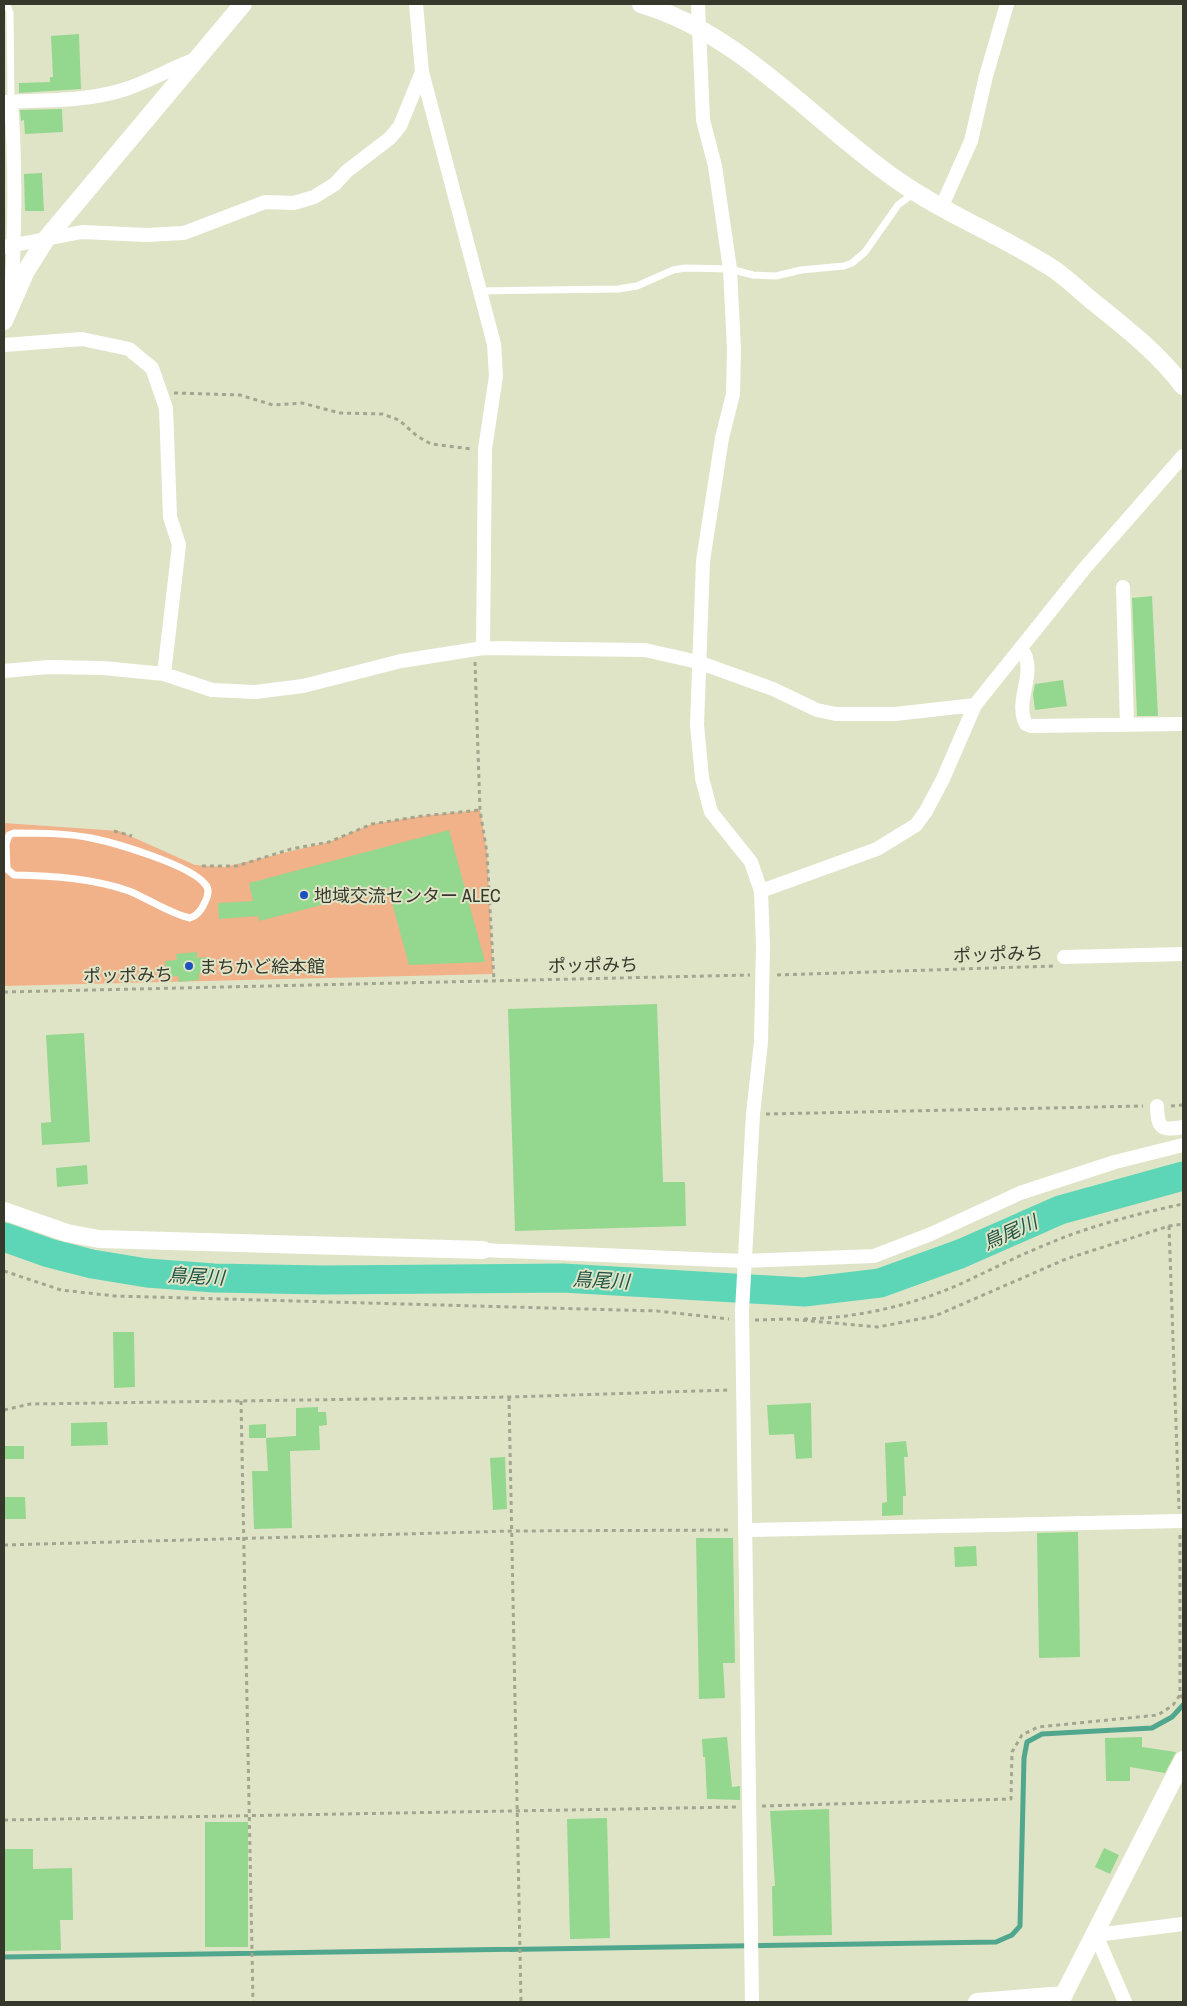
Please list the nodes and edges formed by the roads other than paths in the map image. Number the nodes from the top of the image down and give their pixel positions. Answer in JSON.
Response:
{"nodes":[{"id":1,"x":7,"y":4,"type":"edge"},
{"id":2,"x":243,"y":4,"type":"edge"},
{"id":3,"x":416,"y":4,"type":"edge"},
{"id":4,"x":641,"y":4,"type":"edge"},
{"id":5,"x":698,"y":4,"type":"edge"},
{"id":6,"x":1007,"y":4,"type":"edge"},
{"id":7,"x":700,"y":29,"type":"junction"},
{"id":8,"x":198,"y":59,"type":"junction"},
{"id":9,"x":422,"y":72,"type":"junction"},
{"id":10,"x":7,"y":101,"type":"edge"},
{"id":11,"x":915,"y":193,"type":"junction"},
{"id":12,"x":941,"y":208,"type":"junction"},
{"id":13,"x":46,"y":240,"type":"junction"},
{"id":14,"x":9,"y":247,"type":"edge"},
{"id":15,"x":730,"y":269,"type":"junction"},
{"id":16,"x":480,"y":291,"type":"junction"},
{"id":17,"x":11,"y":303,"type":"junction"},
{"id":18,"x":4,"y":321,"type":"edge"},
{"id":19,"x":4,"y":346,"type":"edge"},
{"id":20,"x":1183,"y":386,"type":"edge"},
{"id":21,"x":1183,"y":456,"type":"edge"},
{"id":22,"x":1122,"y":587,"type":"dead end"},
{"id":23,"x":479,"y":648,"type":"junction"},
{"id":24,"x":1021,"y":648,"type":"junction"},
{"id":25,"x":698,"y":662,"type":"junction"},
{"id":26,"x":4,"y":671,"type":"edge"},
{"id":27,"x":164,"y":674,"type":"junction"},
{"id":28,"x":975,"y":705,"type":"junction"},
{"id":29,"x":1183,"y":724,"type":"edge"},
{"id":30,"x":1127,"y":725,"type":"junction"},
{"id":31,"x":5,"y":858,"type":"edge"},
{"id":32,"x":761,"y":891,"type":"junction"},
{"id":33,"x":1183,"y":954,"type":"edge"},
{"id":34,"x":1060,"y":961,"type":"road end"},
{"id":35,"x":1157,"y":1106,"type":"road end"},
{"id":36,"x":1183,"y":1127,"type":"edge"},
{"id":37,"x":1183,"y":1145,"type":"edge"},
{"id":38,"x":4,"y":1211,"type":"edge"},
{"id":39,"x":483,"y":1250,"type":"joint"},
{"id":40,"x":743,"y":1265,"type":"junction"},
{"id":41,"x":1182,"y":1521,"type":"edge"},
{"id":42,"x":746,"y":1530,"type":"junction"},
{"id":43,"x":1183,"y":1760,"type":"edge"},
{"id":44,"x":1183,"y":1924,"type":"edge"},
{"id":45,"x":1096,"y":1935,"type":"junction"},
{"id":46,"x":1062,"y":1998,"type":"edge"},
{"id":47,"x":752,"y":2002,"type":"edge"},
{"id":48,"x":977,"y":2002,"type":"edge"},
{"id":49,"x":1126,"y":2002,"type":"edge"}],
"edges":[{"from":1,"to":10,"type":"lane"},
{"from":2,"to":8,"type":"street"},
{"from":3,"to":9,"type":"street"},
{"from":4,"to":7,"type":"street"},
{"from":5,"to":7,"type":"street"},
{"from":6,"to":12,"type":"street"},
{"from":7,"to":11,"type":"street"},
{"from":7,"to":15,"type":"street"},
{"from":8,"to":10,"type":"street"},
{"from":8,"to":13,"type":"street"},
{"from":9,"to":13,"type":"street"},
{"from":9,"to":16,"type":"street"},
{"from":10,"to":14,"type":"street"},
{"from":11,"to":12,"type":"street"},
{"from":11,"to":15,"type":"lane"},
{"from":12,"to":20,"type":"street"},
{"from":13,"to":14,"type":"street"},
{"from":13,"to":17,"type":"street"},
{"from":14,"to":17,"type":"street"},
{"from":15,"to":16,"type":"lane"},
{"from":15,"to":25,"type":"street"},
{"from":16,"to":23,"type":"street"},
{"from":17,"to":18,"type":"street"},
{"from":19,"to":27,"type":"street"},
{"from":21,"to":24,"type":"street"},
{"from":22,"to":30,"type":"street"},
{"from":23,"to":25,"type":"street"},
{"from":23,"to":27,"type":"street"},
{"from":24,"to":28,"type":"street"},
{"from":24,"to":30,"type":"street"},
{"from":25,"to":28,"type":"street"},
{"from":25,"to":32,"type":"street"},
{"from":26,"to":27,"type":"street"},
{"from":28,"to":32,"type":"street"},
{"from":29,"to":30,"type":"street"},
{"from":31,"to":31,"type":"lane"},
{"from":32,"to":40,"type":"street"},
{"from":33,"to":34,"type":"street"},
{"from":35,"to":36,"type":"street"},
{"from":37,"to":40,"type":"street"},
{"from":38,"to":39,"type":"street"},
{"from":39,"to":40,"type":"street"},
{"from":40,"to":42,"type":"street"},
{"from":41,"to":42,"type":"street"},
{"from":42,"to":47,"type":"street"},
{"from":43,"to":45,"type":"street"},
{"from":44,"to":45,"type":"street"},
{"from":45,"to":46,"type":"street"},
{"from":45,"to":49,"type":"street"},
{"from":46,"to":48,"type":"street"}]}
